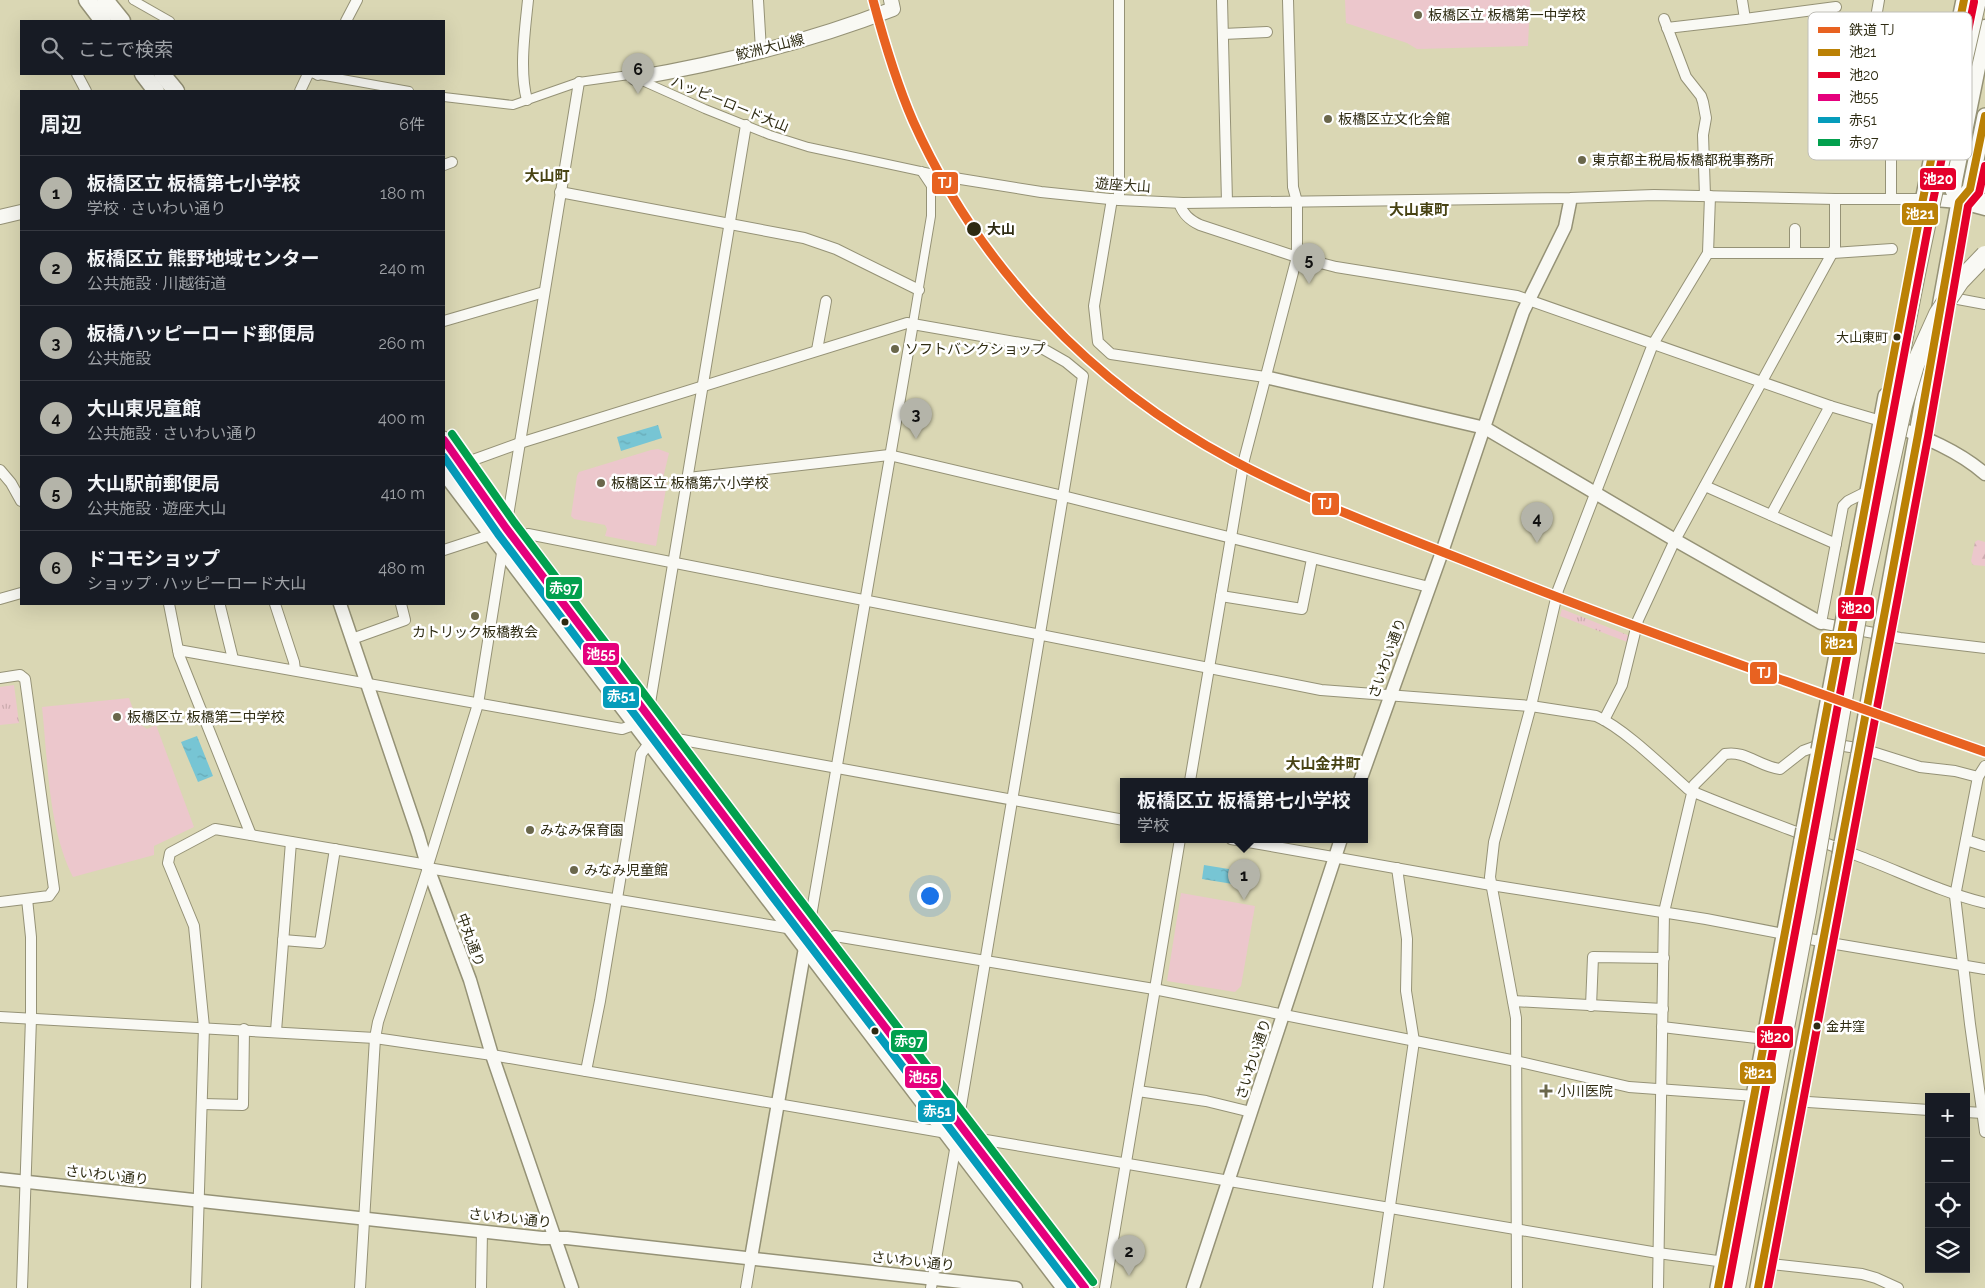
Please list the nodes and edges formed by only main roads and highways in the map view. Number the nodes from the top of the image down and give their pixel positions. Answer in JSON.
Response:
{"nodes":[{"id":1,"x":891,"y":0,"type":"edge"},
{"id":2,"x":1977,"y":0,"type":"edge"},
{"id":3,"x":101,"y":6,"type":"edge"},
{"id":4,"x":121,"y":20,"type":"edge"},
{"id":5,"x":1972,"y":22,"type":"edge"},
{"id":6,"x":1985,"y":28,"type":"edge"},
{"id":7,"x":144,"y":75,"type":"edge"},
{"id":8,"x":163,"y":75,"type":"edge"},
{"id":9,"x":635,"y":78,"type":"road end"},
{"id":10,"x":155,"y":90,"type":"edge"},
{"id":11,"x":175,"y":90,"type":"edge"},
{"id":12,"x":1972,"y":92,"type":"edge"},
{"id":13,"x":1985,"y":116,"type":"edge"},
{"id":14,"x":1931,"y":160,"type":"edge"},
{"id":15,"x":1938,"y":160,"type":"edge"},
{"id":16,"x":1941,"y":160,"type":"edge"},
{"id":17,"x":1958,"y":160,"type":"edge"},
{"id":18,"x":1959,"y":202,"type":"junction"},
{"id":19,"x":20,"y":212,"type":"edge"},
{"id":20,"x":0,"y":217,"type":"edge"},
{"id":21,"x":1985,"y":256,"type":"edge"},
{"id":22,"x":445,"y":441,"type":"edge"},
{"id":23,"x":445,"y":470,"type":"edge"},
{"id":24,"x":500,"y":531,"type":"junction"},
{"id":25,"x":1862,"y":607,"type":"junction"},
{"id":26,"x":658,"y":740,"type":"junction"},
{"id":27,"x":811,"y":938,"type":"junction"},
{"id":28,"x":957,"y":1134,"type":"junction"},
{"id":29,"x":1065,"y":1288,"type":"edge"},
{"id":30,"x":1085,"y":1288,"type":"edge"},
{"id":31,"x":1718,"y":1288,"type":"edge"},
{"id":32,"x":1736,"y":1288,"type":"edge"},
{"id":33,"x":1741,"y":1288,"type":"edge"},
{"id":34,"x":1758,"y":1288,"type":"edge"}],
"edges":[{"from":1,"to":9,"type":"main road","name":"鮫洲大山線"},
{"from":2,"to":5,"type":"highway","bridge":true},
{"from":3,"to":4,"type":"highway"},
{"from":6,"to":12,"type":"highway"},
{"from":7,"to":10,"type":"highway"},
{"from":8,"to":11,"type":"highway"},
{"from":13,"to":18,"type":"main road"},
{"from":14,"to":31,"type":"main road","bridge":true},
{"from":15,"to":25,"type":"highway","bridge":true},
{"from":16,"to":25,"type":"highway","bridge":true},
{"from":17,"to":18,"type":"highway"},
{"from":18,"to":34,"type":"main road","bridge":true},
{"from":19,"to":20,"type":"main road"},
{"from":21,"to":25,"type":"highway","bridge":true},
{"from":22,"to":24,"type":"highway"},
{"from":23,"to":24,"type":"highway"},
{"from":24,"to":26,"type":"highway"},
{"from":25,"to":32,"type":"highway","bridge":true},
{"from":25,"to":33,"type":"highway"},
{"from":26,"to":27,"type":"highway"},
{"from":26,"to":27,"type":"highway"},
{"from":27,"to":28,"type":"highway"},
{"from":28,"to":29,"type":"highway"},
{"from":28,"to":30,"type":"highway"}]}
